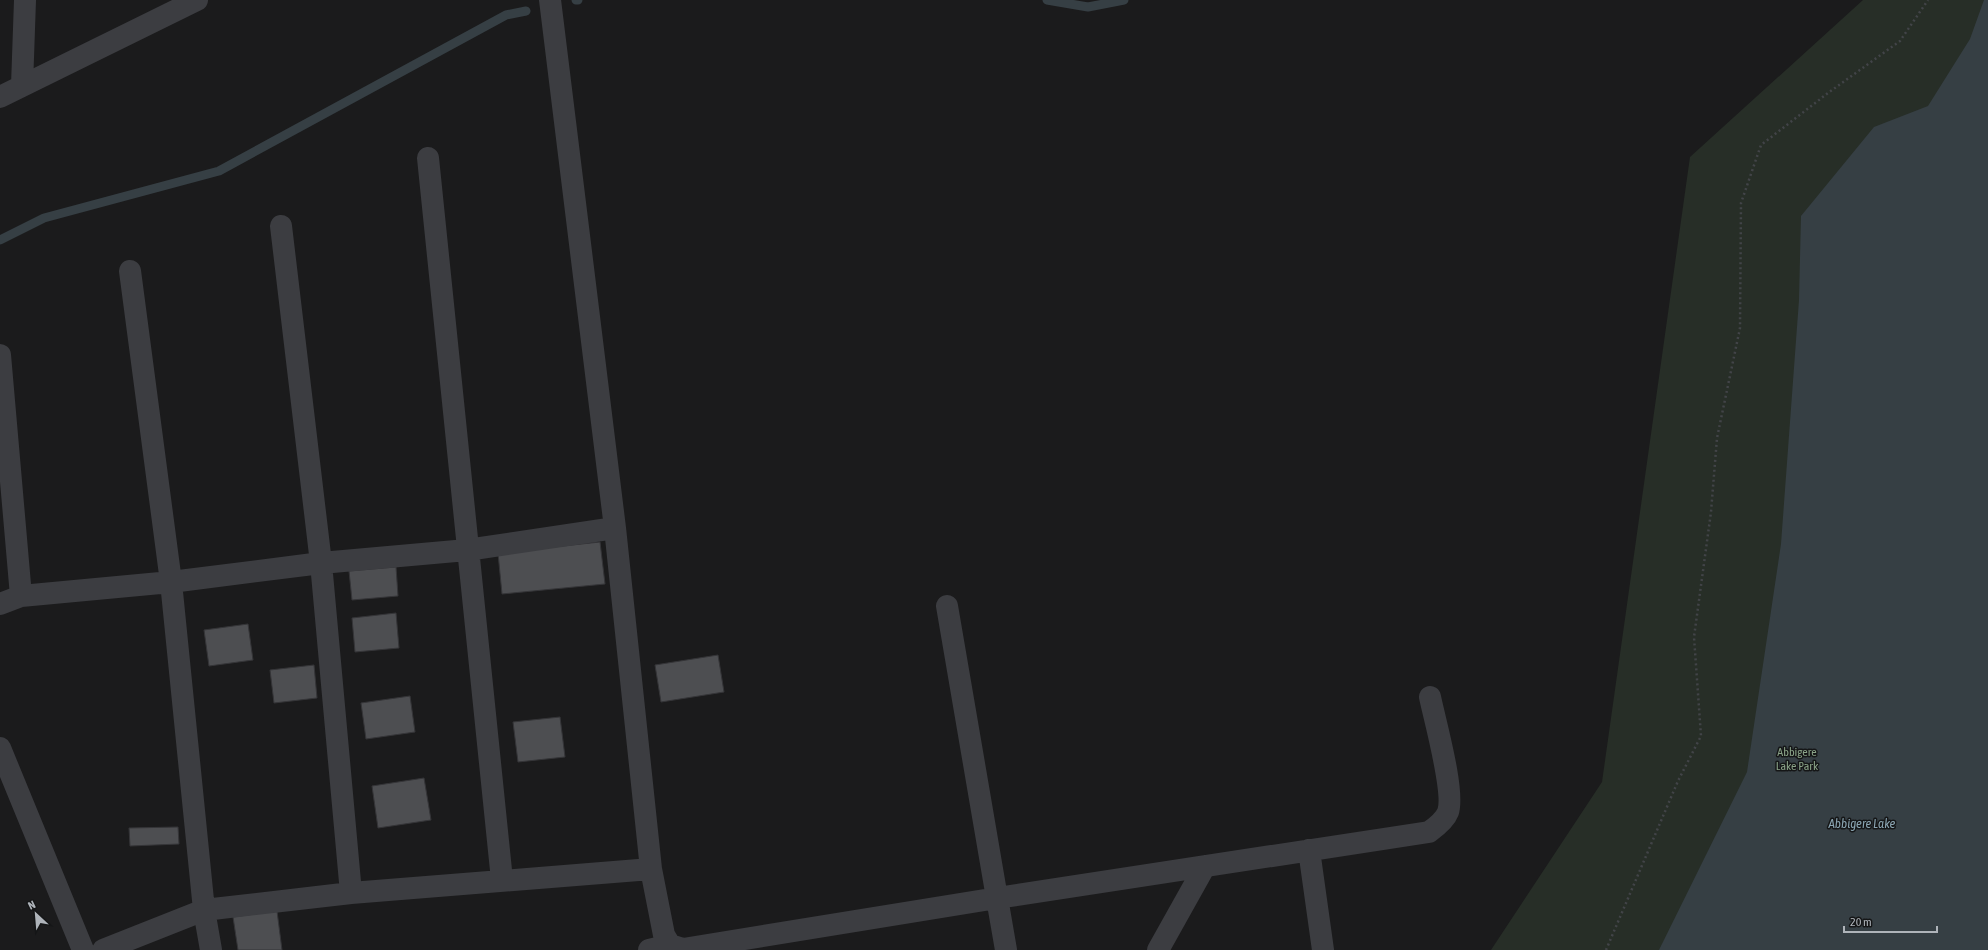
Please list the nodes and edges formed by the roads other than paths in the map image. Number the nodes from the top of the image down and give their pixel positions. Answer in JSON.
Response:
{"nodes":[{"id":1,"x":25,"y":0,"type":"edge"},
{"id":2,"x":197,"y":0,"type":"edge"},
{"id":3,"x":550,"y":0,"type":"edge"},
{"id":4,"x":165,"y":8,"type":"edge"},
{"id":5,"x":22,"y":86,"type":"junction"},
{"id":6,"x":0,"y":97,"type":"edge"},
{"id":7,"x":428,"y":158,"type":"dead end"},
{"id":8,"x":282,"y":226,"type":"dead end"},
{"id":9,"x":130,"y":271,"type":"dead end"},
{"id":10,"x":0,"y":355,"type":"edge"},
{"id":11,"x":615,"y":528,"type":"junction"},
{"id":12,"x":467,"y":550,"type":"junction"},
{"id":13,"x":321,"y":563,"type":"junction"},
{"id":14,"x":171,"y":582,"type":"junction"},
{"id":15,"x":21,"y":596,"type":"junction"},
{"id":16,"x":0,"y":604,"type":"edge"},
{"id":17,"x":947,"y":606,"type":"dead end"},
{"id":18,"x":1430,"y":697,"type":"dead end"},
{"id":19,"x":0,"y":748,"type":"edge"},
{"id":20,"x":1309,"y":850,"type":"junction"},
{"id":21,"x":1205,"y":866,"type":"junction"},
{"id":22,"x":651,"y":869,"type":"junction"},
{"id":23,"x":502,"y":880,"type":"junction"},
{"id":24,"x":351,"y":893,"type":"junction"},
{"id":25,"x":997,"y":898,"type":"junction"},
{"id":26,"x":204,"y":910,"type":"junction"},
{"id":27,"x":670,"y":946,"type":"junction"},
{"id":28,"x":705,"y":948,"type":"edge"},
{"id":29,"x":83,"y":950,"type":"edge"},
{"id":30,"x":103,"y":950,"type":"edge"},
{"id":31,"x":211,"y":950,"type":"edge"},
{"id":32,"x":649,"y":950,"type":"edge"},
{"id":33,"x":1006,"y":950,"type":"edge"},
{"id":34,"x":1158,"y":950,"type":"edge"},
{"id":35,"x":1323,"y":950,"type":"edge"}],
"edges":[{"from":1,"to":5,"type":"street"},
{"from":2,"to":4,"type":"street"},
{"from":3,"to":11,"type":"street"},
{"from":4,"to":5,"type":"street"},
{"from":5,"to":6,"type":"street"},
{"from":7,"to":12,"type":"street"},
{"from":8,"to":13,"type":"street"},
{"from":9,"to":14,"type":"street"},
{"from":10,"to":15,"type":"street"},
{"from":11,"to":12,"type":"street"},
{"from":11,"to":22,"type":"street"},
{"from":12,"to":13,"type":"street"},
{"from":12,"to":23,"type":"street"},
{"from":13,"to":14,"type":"street"},
{"from":13,"to":24,"type":"street"},
{"from":14,"to":15,"type":"street"},
{"from":14,"to":26,"type":"street"},
{"from":15,"to":16,"type":"street"},
{"from":17,"to":25,"type":"street"},
{"from":18,"to":20,"type":"street"},
{"from":19,"to":29,"type":"street"},
{"from":20,"to":21,"type":"street"},
{"from":20,"to":35,"type":"street"},
{"from":21,"to":25,"type":"street"},
{"from":21,"to":34,"type":"street"},
{"from":22,"to":23,"type":"street"},
{"from":22,"to":27,"type":"street"},
{"from":23,"to":24,"type":"street"},
{"from":24,"to":26,"type":"street"},
{"from":25,"to":28,"type":"street"},
{"from":25,"to":33,"type":"street"},
{"from":26,"to":30,"type":"street"},
{"from":26,"to":31,"type":"street"},
{"from":27,"to":28,"type":"street"},
{"from":27,"to":32,"type":"street"}]}
